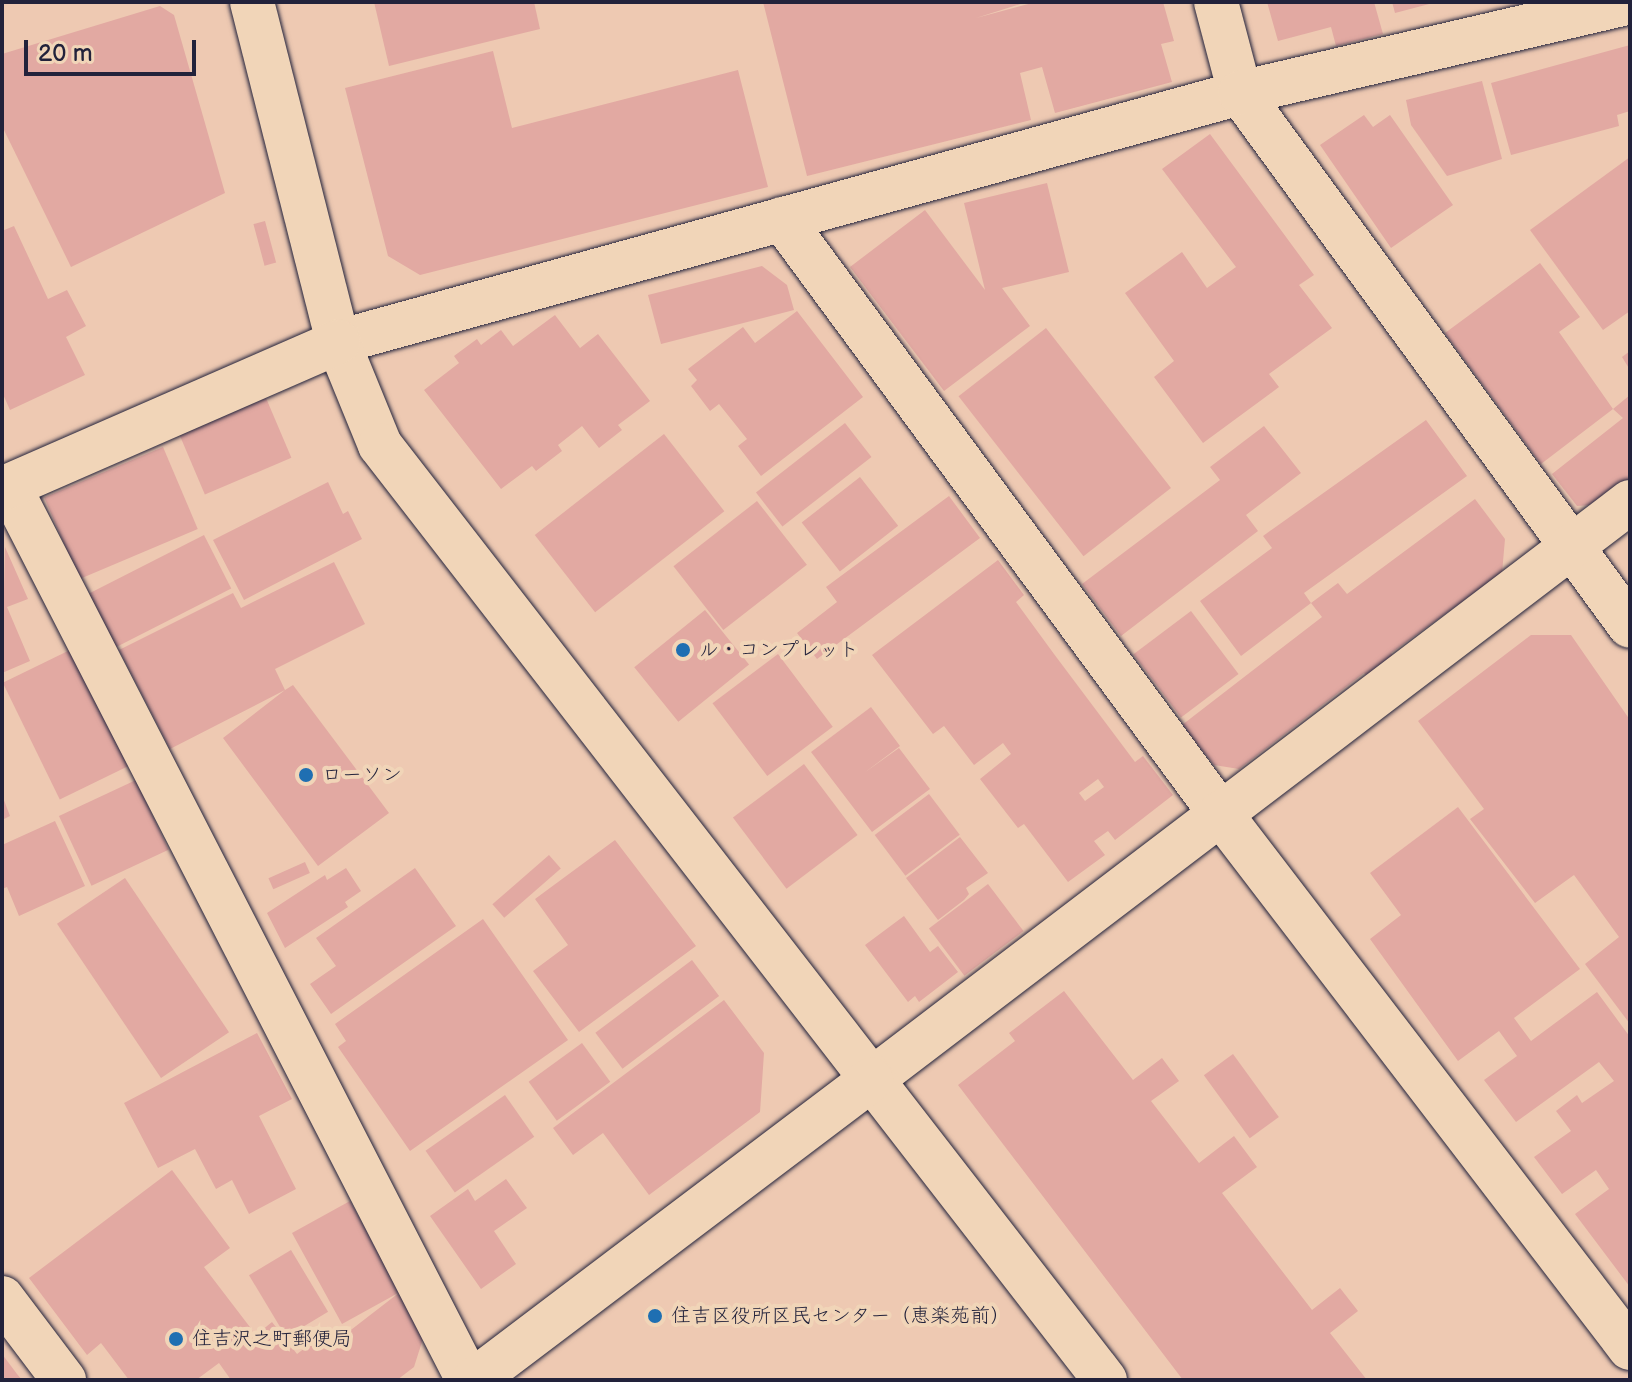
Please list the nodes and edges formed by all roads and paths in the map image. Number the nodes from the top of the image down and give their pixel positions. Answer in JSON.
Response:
{"nodes":[{"id":1,"x":252,"y":2,"type":"edge"},
{"id":2,"x":1216,"y":2,"type":"edge"},
{"id":3,"x":1630,"y":2,"type":"edge"},
{"id":4,"x":1240,"y":93,"type":"junction"},
{"id":5,"x":782,"y":219,"type":"junction"},
{"id":6,"x":338,"y":342,"type":"junction"},
{"id":7,"x":5,"y":487,"type":"edge"},
{"id":8,"x":1630,"y":502,"type":"edge"},
{"id":9,"x":1571,"y":547,"type":"junction"},
{"id":10,"x":1630,"y":626,"type":"edge"},
{"id":11,"x":1220,"y":813,"type":"junction"},
{"id":12,"x":871,"y":1080,"type":"junction"},
{"id":13,"x":2,"y":1298,"type":"edge"},
{"id":14,"x":1630,"y":1348,"type":"edge"},
{"id":15,"x":64,"y":1380,"type":"edge"},
{"id":16,"x":471,"y":1380,"type":"edge"},
{"id":17,"x":1105,"y":1380,"type":"edge"}],
"edges":[{"from":1,"to":6,"type":"street"},
{"from":2,"to":4,"type":"street"},
{"from":3,"to":4,"type":"street"},
{"from":4,"to":5,"type":"street"},
{"from":4,"to":9,"type":"street"},
{"from":5,"to":6,"type":"street"},
{"from":5,"to":11,"type":"street"},
{"from":6,"to":7,"type":"street"},
{"from":6,"to":12,"type":"street"},
{"from":7,"to":16,"type":"street"},
{"from":8,"to":9,"type":"street"},
{"from":9,"to":10,"type":"street"},
{"from":9,"to":11,"type":"street"},
{"from":11,"to":12,"type":"street"},
{"from":11,"to":14,"type":"street"},
{"from":12,"to":16,"type":"street"},
{"from":12,"to":17,"type":"street"},
{"from":13,"to":15,"type":"street"}]}
